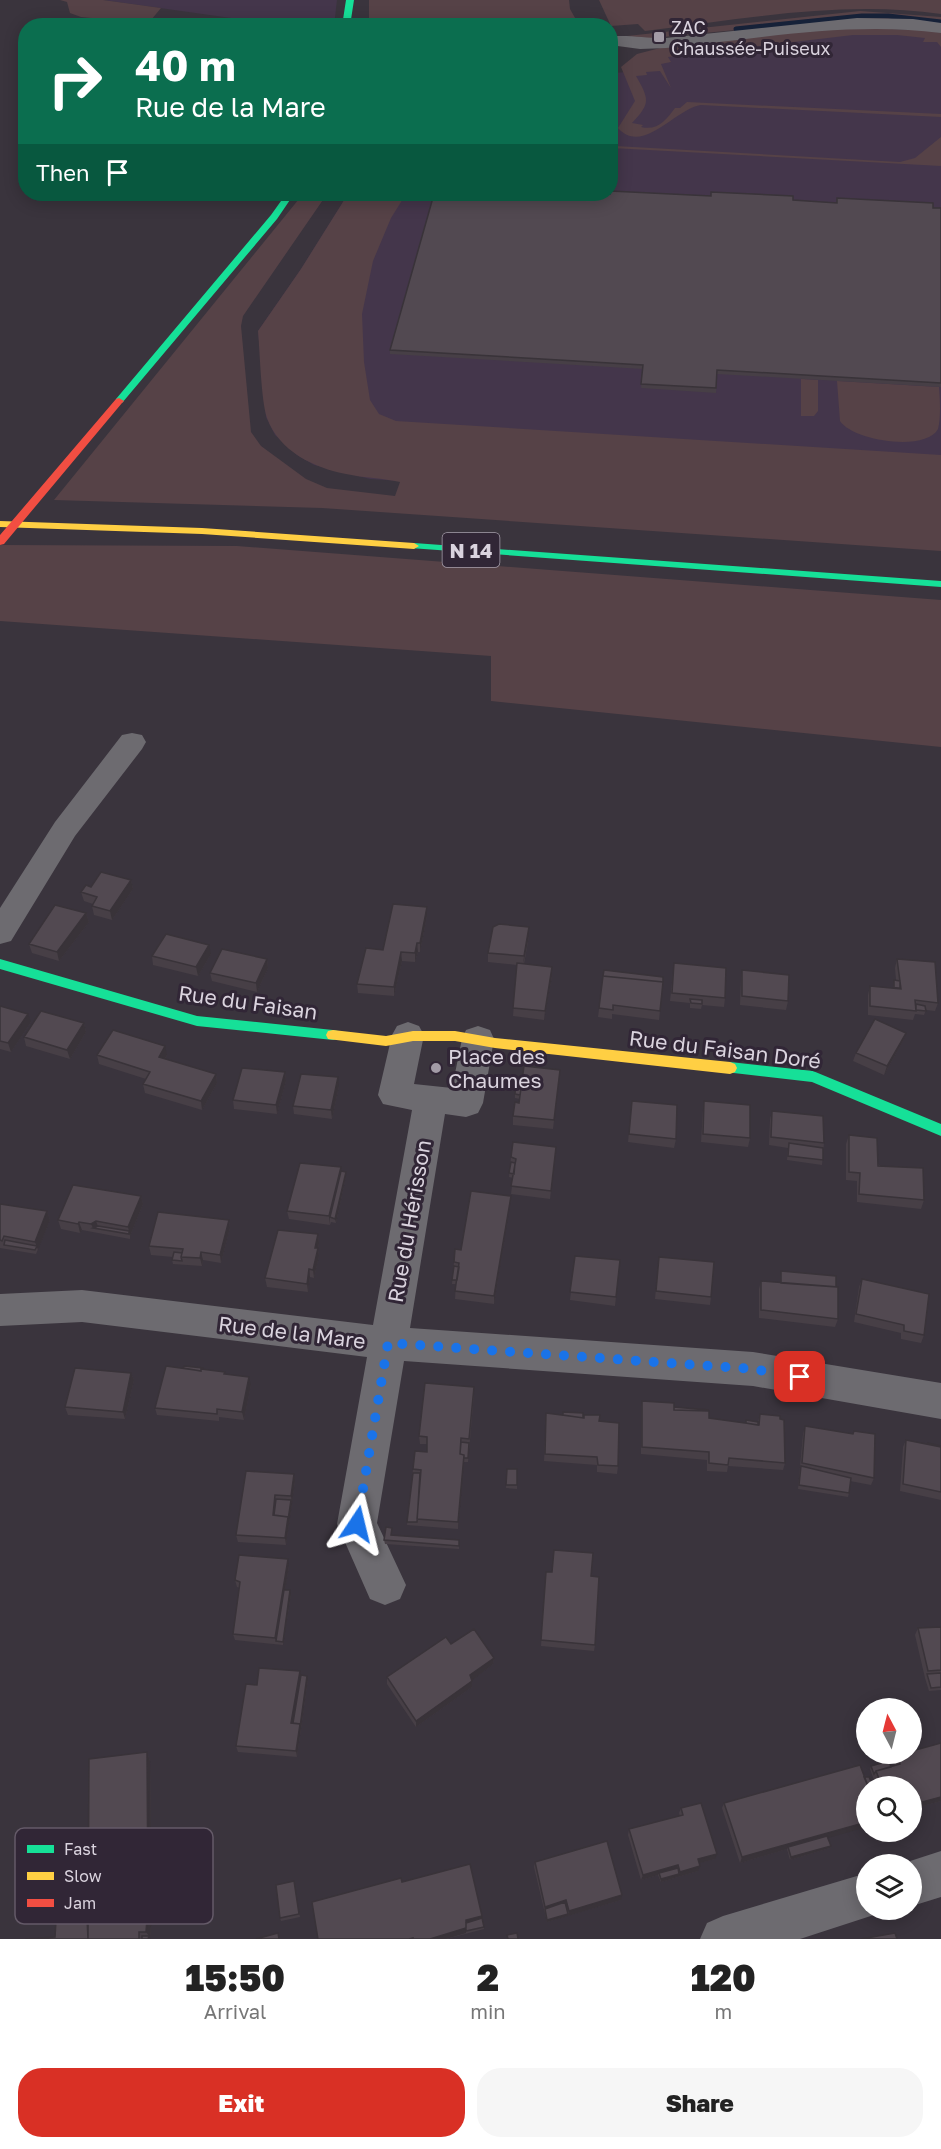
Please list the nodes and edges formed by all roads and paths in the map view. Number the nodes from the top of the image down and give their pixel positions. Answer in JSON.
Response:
{"nodes":[{"id":1,"x":350,"y":0,"type":"edge"},
{"id":2,"x":347,"y":18,"type":"edge"},
{"id":3,"x":941,"y":28,"type":"edge"},
{"id":4,"x":618,"y":41,"type":"edge"},
{"id":5,"x":618,"y":43,"type":"edge"},
{"id":6,"x":659,"y":44,"type":"junction"},
{"id":7,"x":285,"y":201,"type":"edge"},
{"id":8,"x":14,"y":509,"type":"dead end"},
{"id":9,"x":49,"y":510,"type":"dead end"},
{"id":10,"x":0,"y":524,"type":"edge"},
{"id":11,"x":0,"y":542,"type":"edge"},
{"id":12,"x":941,"y":584,"type":"edge"},
{"id":13,"x":132,"y":742,"type":"dead end"},
{"id":14,"x":0,"y":933,"type":"edge"},
{"id":15,"x":0,"y":964,"type":"edge"},
{"id":16,"x":408,"y":1035,"type":"junction"},
{"id":17,"x":487,"y":1041,"type":"junction"},
{"id":18,"x":431,"y":1099,"type":"junction"},
{"id":19,"x":941,"y":1130,"type":"edge"},
{"id":20,"x":0,"y":1310,"type":"edge"},
{"id":21,"x":388,"y":1343,"type":"junction"},
{"id":22,"x":941,"y":1401,"type":"edge"},
{"id":23,"x":385,"y":1585,"type":"dead end"},
{"id":24,"x":941,"y":1874,"type":"edge"},
{"id":25,"x":922,"y":1880,"type":"edge"},
{"id":26,"x":856,"y":1899,"type":"edge"},
{"id":27,"x":723,"y":1939,"type":"edge"}],
"edges":[{"from":1,"to":2,"type":"main road"},
{"from":3,"to":6,"type":"street"},
{"from":4,"to":6,"type":"street"},
{"from":5,"to":6,"type":"street"},
{"from":7,"to":11,"type":"main road"},
{"from":8,"to":9,"type":"main road"},
{"from":10,"to":12,"type":"main road","number":"N 14"},
{"from":13,"to":14,"type":"street"},
{"from":15,"to":16,"type":"main road","name":"Rue du Faisan"},
{"from":16,"to":17,"type":"main road","name":"Rue du Faisan"},
{"from":16,"to":18,"type":"street"},
{"from":17,"to":18,"type":"street"},
{"from":17,"to":19,"type":"main road","name":"Rue du Faisan Doré"},
{"from":18,"to":21,"type":"street","name":"Rue du Hérisson"},
{"from":20,"to":21,"type":"street","name":"Rue de la Mare"},
{"from":21,"to":22,"type":"street","name":"Rue de la Mare"},
{"from":21,"to":23,"type":"street","name":"Rue du Hérisson"},
{"from":24,"to":25,"type":"street"},
{"from":26,"to":27,"type":"street"}]}
